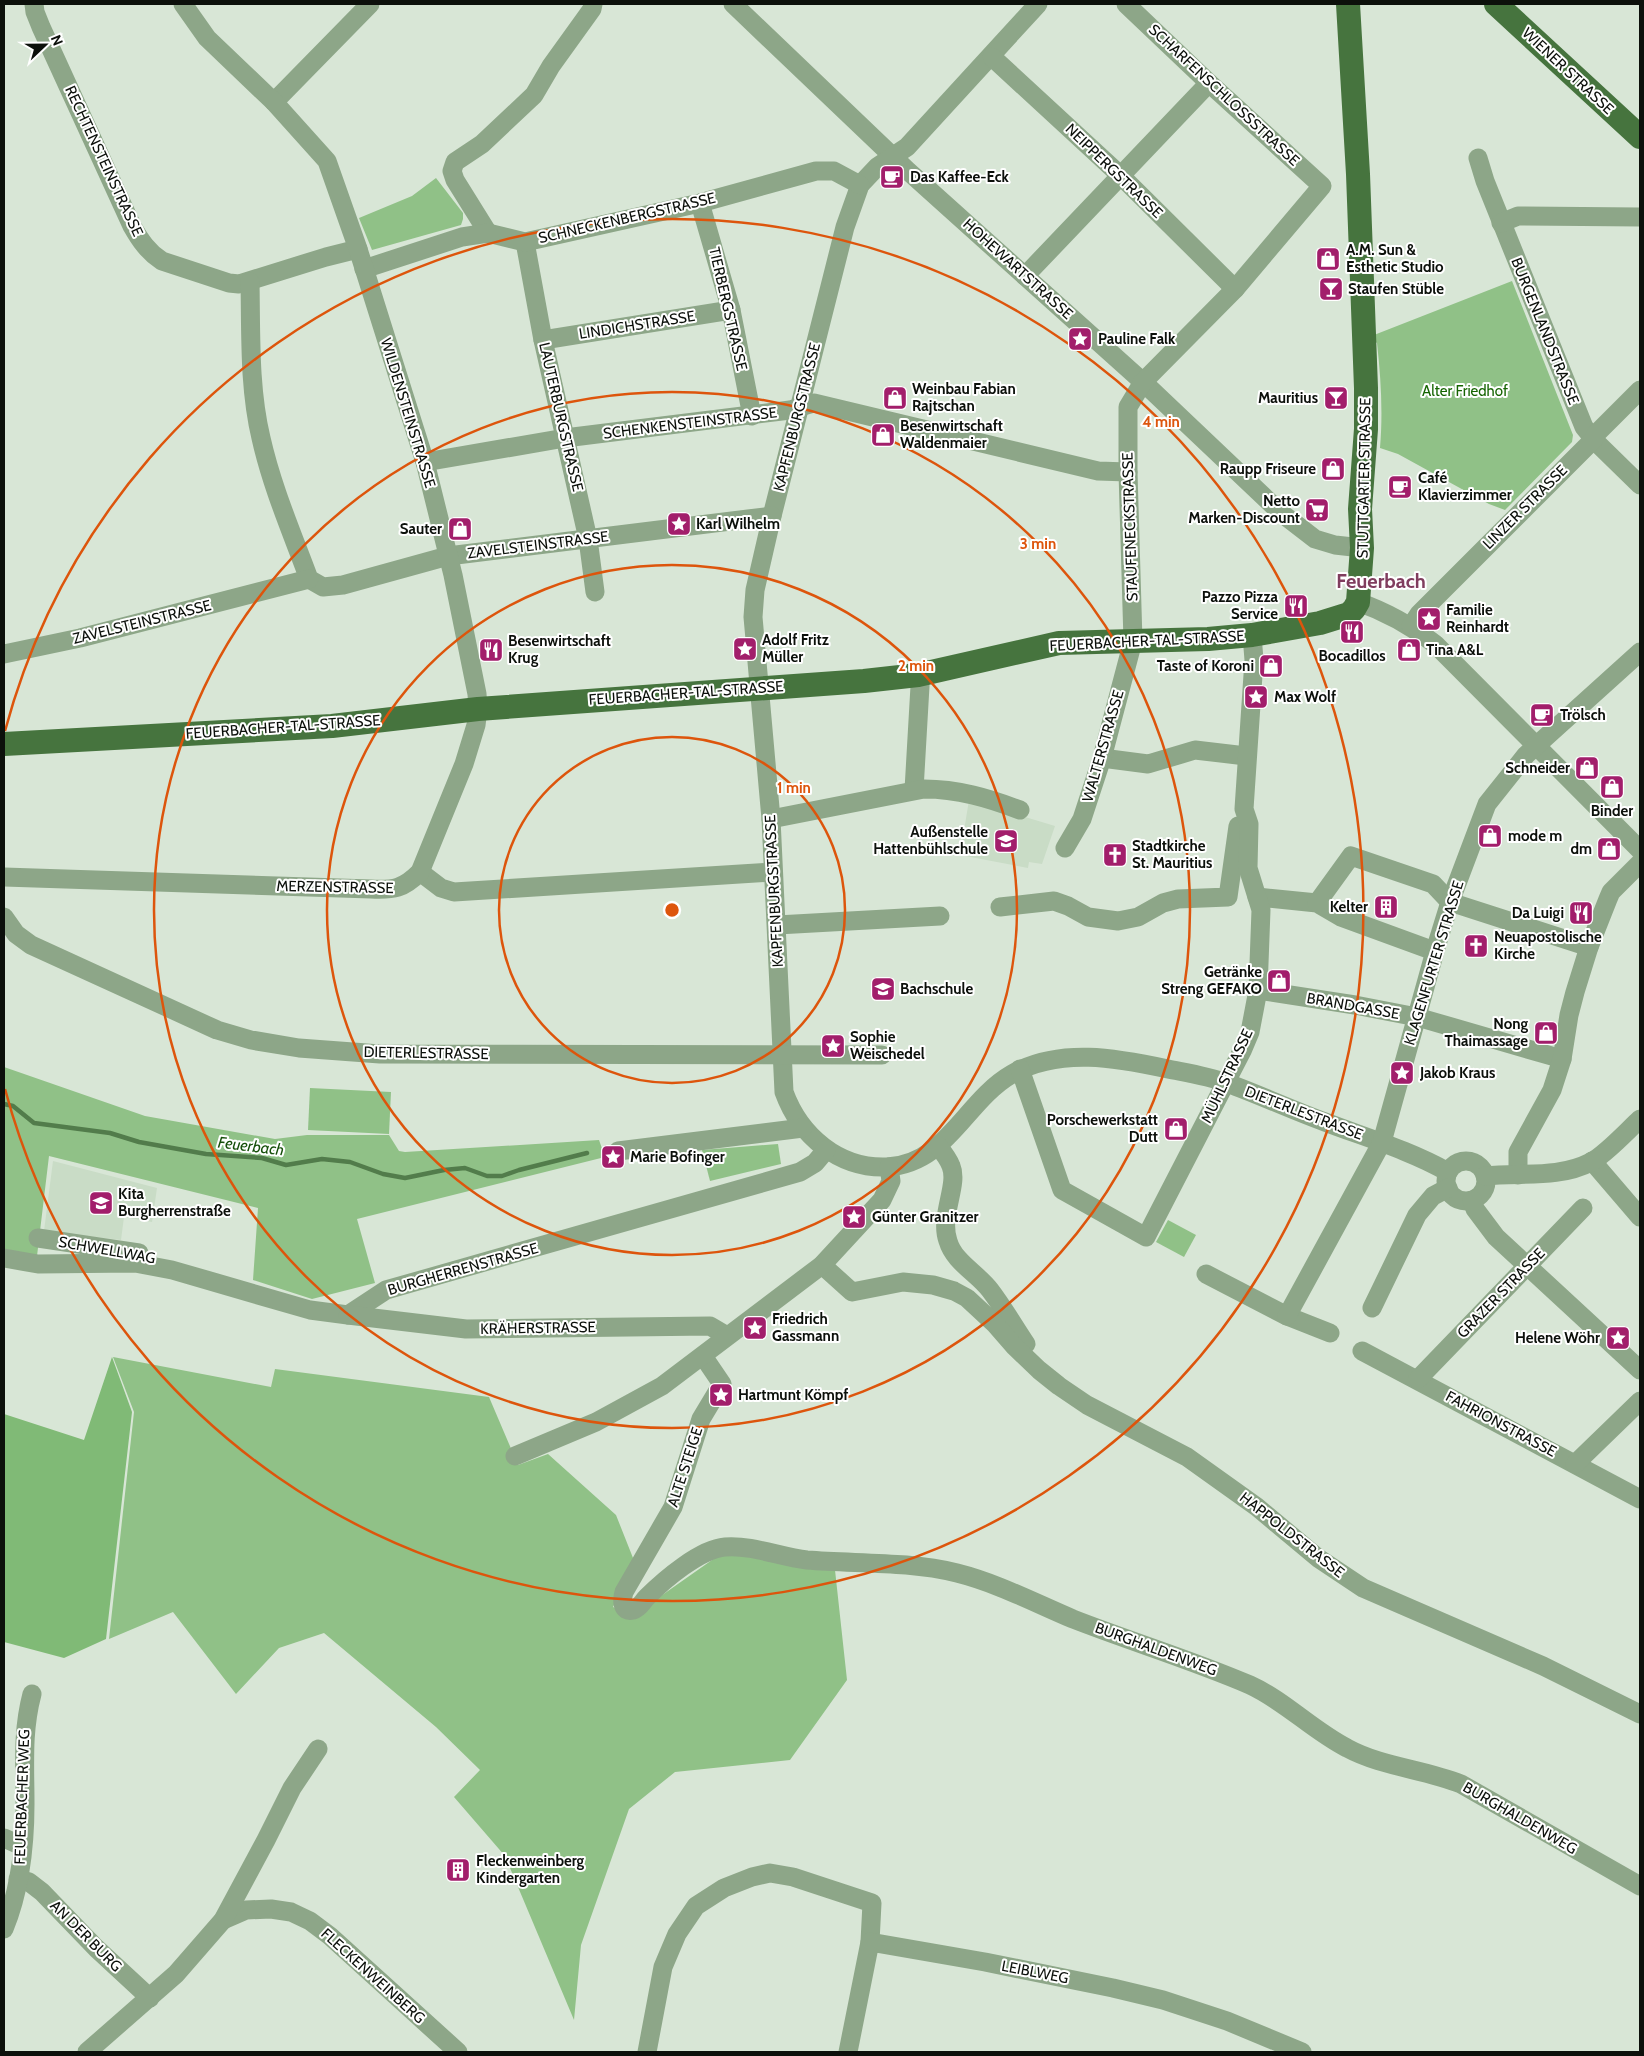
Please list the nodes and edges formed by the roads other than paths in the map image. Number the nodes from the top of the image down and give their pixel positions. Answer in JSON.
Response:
{"nodes":[{"id":1,"x":34,"y":4,"type":"edge"},
{"id":2,"x":183,"y":4,"type":"edge"},
{"id":3,"x":370,"y":4,"type":"edge"},
{"id":4,"x":593,"y":4,"type":"edge"},
{"id":5,"x":733,"y":4,"type":"edge"},
{"id":6,"x":1038,"y":4,"type":"edge"},
{"id":7,"x":1126,"y":4,"type":"edge"},
{"id":8,"x":1348,"y":4,"type":"edge"},
{"id":9,"x":1496,"y":4,"type":"edge"},
{"id":10,"x":992,"y":57,"type":"junction"},
{"id":11,"x":1209,"y":83,"type":"junction"},
{"id":12,"x":274,"y":102,"type":"junction"},
{"id":13,"x":1640,"y":137,"type":"edge"},
{"id":14,"x":894,"y":156,"type":"junction"},
{"id":15,"x":1478,"y":158,"type":"dead end"},
{"id":16,"x":1120,"y":174,"type":"junction"},
{"id":17,"x":860,"y":185,"type":"junction"},
{"id":18,"x":1322,"y":186,"type":"joint"},
{"id":19,"x":700,"y":202,"type":"junction"},
{"id":20,"x":1640,"y":217,"type":"edge"},
{"id":21,"x":1501,"y":223,"type":"junction"},
{"id":22,"x":488,"y":233,"type":"junction"},
{"id":23,"x":525,"y":242,"type":"junction"},
{"id":24,"x":358,"y":249,"type":"junction"},
{"id":25,"x":364,"y":270,"type":"junction"},
{"id":26,"x":1025,"y":276,"type":"junction"},
{"id":27,"x":250,"y":282,"type":"junction"},
{"id":28,"x":1235,"y":289,"type":"junction"},
{"id":29,"x":731,"y":310,"type":"junction"},
{"id":30,"x":543,"y":340,"type":"junction"},
{"id":31,"x":1143,"y":382,"type":"junction"},
{"id":32,"x":1640,"y":390,"type":"edge"},
{"id":33,"x":800,"y":409,"type":"junction"},
{"id":34,"x":752,"y":416,"type":"junction"},
{"id":35,"x":565,"y":438,"type":"junction"},
{"id":36,"x":1594,"y":438,"type":"junction"},
{"id":37,"x":425,"y":462,"type":"junction"},
{"id":38,"x":1128,"y":472,"type":"junction"},
{"id":39,"x":1640,"y":485,"type":"edge"},
{"id":40,"x":772,"y":516,"type":"junction"},
{"id":41,"x":588,"y":538,"type":"junction"},
{"id":42,"x":1362,"y":548,"type":"junction"},
{"id":43,"x":448,"y":556,"type":"junction"},
{"id":44,"x":309,"y":579,"type":"junction"},
{"id":45,"x":595,"y":592,"type":"dead end"},
{"id":46,"x":1358,"y":602,"type":"junction"},
{"id":47,"x":1411,"y":626,"type":"junction"},
{"id":48,"x":1252,"y":635,"type":"junction"},
{"id":49,"x":1134,"y":641,"type":"junction"},
{"id":50,"x":1640,"y":652,"type":"edge"},
{"id":51,"x":4,"y":654,"type":"edge"},
{"id":52,"x":918,"y":675,"type":"junction"},
{"id":53,"x":760,"y":688,"type":"junction"},
{"id":54,"x":478,"y":709,"type":"junction"},
{"id":55,"x":4,"y":744,"type":"edge"},
{"id":56,"x":1537,"y":744,"type":"junction"},
{"id":57,"x":1246,"y":756,"type":"junction"},
{"id":58,"x":1102,"y":758,"type":"junction"},
{"id":59,"x":914,"y":790,"type":"junction"},
{"id":60,"x":1244,"y":809,"type":"junction"},
{"id":61,"x":1020,"y":810,"type":"dead end"},
{"id":62,"x":771,"y":819,"type":"junction"},
{"id":63,"x":1065,"y":848,"type":"dead end"},
{"id":64,"x":1640,"y":850,"type":"edge"},
{"id":65,"x":1640,"y":863,"type":"edge"},
{"id":66,"x":420,"y":872,"type":"junction"},
{"id":67,"x":773,"y":872,"type":"junction"},
{"id":68,"x":4,"y":877,"type":"edge"},
{"id":69,"x":1257,"y":897,"type":"junction"},
{"id":70,"x":1450,"y":902,"type":"junction"},
{"id":71,"x":1317,"y":903,"type":"junction"},
{"id":72,"x":1000,"y":907,"type":"dead end"},
{"id":73,"x":940,"y":916,"type":"dead end"},
{"id":74,"x":4,"y":917,"type":"edge"},
{"id":75,"x":777,"y":925,"type":"junction"},
{"id":76,"x":1589,"y":947,"type":"junction"},
{"id":77,"x":1434,"y":951,"type":"junction"},
{"id":78,"x":1258,"y":990,"type":"junction"},
{"id":79,"x":1417,"y":1017,"type":"junction"},
{"id":80,"x":882,"y":1055,"type":"dead end"},
{"id":81,"x":782,"y":1056,"type":"junction"},
{"id":82,"x":1562,"y":1059,"type":"junction"},
{"id":83,"x":1020,"y":1069,"type":"junction"},
{"id":84,"x":1226,"y":1083,"type":"junction"},
{"id":85,"x":1640,"y":1119,"type":"edge"},
{"id":86,"x":803,"y":1128,"type":"junction"},
{"id":87,"x":1382,"y":1142,"type":"junction"},
{"id":88,"x":938,"y":1146,"type":"junction"},
{"id":89,"x":826,"y":1150,"type":"junction"},
{"id":90,"x":618,"y":1151,"type":"dead end"},
{"id":91,"x":1592,"y":1161,"type":"junction"},
{"id":92,"x":889,"y":1167,"type":"junction"},
{"id":93,"x":1518,"y":1175,"type":"junction"},
{"id":94,"x":1486,"y":1176,"type":"junction"},
{"id":95,"x":1448,"y":1180,"type":"junction"},
{"id":96,"x":1472,"y":1200,"type":"junction"},
{"id":97,"x":1584,"y":1208,"type":"dead end"},
{"id":98,"x":1640,"y":1217,"type":"edge"},
{"id":99,"x":38,"y":1238,"type":"dead end"},
{"id":100,"x":4,"y":1258,"type":"edge"},
{"id":101,"x":822,"y":1265,"type":"junction"},
{"id":102,"x":1527,"y":1265,"type":"junction"},
{"id":103,"x":172,"y":1270,"type":"junction"},
{"id":104,"x":1206,"y":1274,"type":"dead end"},
{"id":105,"x":1372,"y":1308,"type":"dead end"},
{"id":106,"x":348,"y":1315,"type":"junction"},
{"id":107,"x":1287,"y":1316,"type":"junction"},
{"id":108,"x":1330,"y":1333,"type":"dead end"},
{"id":109,"x":727,"y":1336,"type":"junction"},
{"id":110,"x":1362,"y":1351,"type":"dead end"},
{"id":111,"x":703,"y":1356,"type":"junction"},
{"id":112,"x":1039,"y":1370,"type":"junction"},
{"id":113,"x":1640,"y":1370,"type":"edge"},
{"id":114,"x":1418,"y":1379,"type":"junction"},
{"id":115,"x":1640,"y":1401,"type":"edge"},
{"id":116,"x":515,"y":1456,"type":"dead end"},
{"id":117,"x":1575,"y":1464,"type":"junction"},
{"id":118,"x":1640,"y":1499,"type":"edge"},
{"id":119,"x":646,"y":1598,"type":"joint"},
{"id":120,"x":32,"y":1694,"type":"dead end"},
{"id":121,"x":1640,"y":1714,"type":"edge"},
{"id":122,"x":318,"y":1749,"type":"dead end"},
{"id":123,"x":4,"y":1838,"type":"edge"},
{"id":124,"x":22,"y":1846,"type":"junction"},
{"id":125,"x":18,"y":1879,"type":"junction"},
{"id":126,"x":1640,"y":1886,"type":"edge"},
{"id":127,"x":223,"y":1920,"type":"junction"},
{"id":128,"x":4,"y":1928,"type":"edge"},
{"id":129,"x":870,"y":1942,"type":"junction"},
{"id":130,"x":150,"y":1998,"type":"junction"},
{"id":131,"x":87,"y":2052,"type":"edge"},
{"id":132,"x":458,"y":2052,"type":"edge"},
{"id":133,"x":647,"y":2052,"type":"edge"},
{"id":134,"x":848,"y":2052,"type":"edge"},
{"id":135,"x":1302,"y":2052,"type":"edge"}],
"edges":[{"from":1,"to":27,"type":"street","name":"RECHTENSTEINSTRASSE"},
{"from":2,"to":12,"type":"street","name":"WILDENSTEINSTRASSE"},
{"from":3,"to":12,"type":"street"},
{"from":4,"to":22,"type":"street"},
{"from":5,"to":14,"type":"street","name":"HOHEWARTSTRASSE"},
{"from":6,"to":10,"type":"street","name":"KAPFENBURGSTRASSE"},
{"from":7,"to":11,"type":"street","name":"SCHARFENSCHLOSSSTRASSE"},
{"from":8,"to":42,"type":"main road","name":"STUTTGARTER STRASSE"},
{"from":9,"to":13,"type":"main road","name":"WIENER STRASSE"},
{"from":10,"to":14,"type":"street","name":"KAPFENBURGSTRASSE"},
{"from":10,"to":16,"type":"street","name":"NEIPPERGSTRASSE"},
{"from":11,"to":16,"type":"street"},
{"from":11,"to":18,"type":"street","name":"SCHARFENSCHLOSSSTRASSE"},
{"from":12,"to":24,"type":"street","name":"WILDENSTEINSTRASSE"},
{"from":14,"to":17,"type":"street","name":"KAPFENBURGSTRASSE"},
{"from":14,"to":26,"type":"street","name":"HOHEWARTSTRASSE"},
{"from":15,"to":21,"type":"street","name":"BURGENLANDSTRASSE"},
{"from":16,"to":26,"type":"street"},
{"from":16,"to":28,"type":"street","name":"NEIPPERGSTRASSE"},
{"from":17,"to":19,"type":"street","name":"SCHNECKENBERGSTRASSE"},
{"from":17,"to":33,"type":"street","name":"KAPFENBURGSTRASSE"},
{"from":18,"to":28,"type":"street","name":"STAUFENECKSTRASSE"},
{"from":19,"to":23,"type":"street","name":"SCHNECKENBERGSTRASSE"},
{"from":19,"to":29,"type":"street","name":"TIERBERGSTRASSE"},
{"from":20,"to":21,"type":"street"},
{"from":21,"to":36,"type":"street","name":"BURGENLANDSTRASSE"},
{"from":22,"to":23,"type":"street","name":"SCHNECKENBERGSTRASSE"},
{"from":22,"to":25,"type":"street","name":"SCHNECKENBERGSTRASSE"},
{"from":23,"to":30,"type":"street","name":"LAUTERBURGSTRASSE"},
{"from":24,"to":25,"type":"street","name":"WILDENSTEINSTRASSE"},
{"from":24,"to":27,"type":"street","name":"RECHTENSTEINSTRASSE"},
{"from":25,"to":37,"type":"street","name":"WILDENSTEINSTRASSE"},
{"from":26,"to":31,"type":"street","name":"HOHEWARTSTRASSE"},
{"from":27,"to":44,"type":"street"},
{"from":28,"to":31,"type":"street","name":"STAUFENECKSTRASSE"},
{"from":29,"to":30,"type":"street","name":"LINDICHSTRASSE"},
{"from":29,"to":34,"type":"street","name":"TIERBERGSTRASSE"},
{"from":30,"to":35,"type":"street","name":"LAUTERBURGSTRASSE"},
{"from":31,"to":38,"type":"street","name":"STAUFENECKSTRASSE"},
{"from":31,"to":42,"type":"street","name":"HOHEWARTSTRASSE"},
{"from":32,"to":36,"type":"street","name":"LINZER STRASSE"},
{"from":33,"to":34,"type":"street","name":"SCHENKENSTEINSTRASSE"},
{"from":33,"to":38,"type":"street","name":"SCHENKENSTEINSTRASSE"},
{"from":33,"to":40,"type":"street","name":"KAPFENBURGSTRASSE"},
{"from":34,"to":35,"type":"street","name":"SCHENKENSTEINSTRASSE"},
{"from":35,"to":37,"type":"street","name":"SCHENKENSTEINSTRASSE"},
{"from":35,"to":41,"type":"street","name":"LAUTERBURGSTRASSE"},
{"from":36,"to":39,"type":"street","name":"BURGENLANDSTRASSE"},
{"from":36,"to":47,"type":"street","name":"LINZER STRASSE"},
{"from":37,"to":43,"type":"street","name":"WILDENSTEINSTRASSE"},
{"from":38,"to":49,"type":"street","name":"STAUFENECKSTRASSE"},
{"from":40,"to":41,"type":"street","name":"ZAVELSTEINSTRASSE"},
{"from":40,"to":53,"type":"street","name":"KAPFENBURGSTRASSE"},
{"from":41,"to":43,"type":"street","name":"ZAVELSTEINSTRASSE"},
{"from":41,"to":45,"type":"street","name":"LAUTERBURGSTRASSE"},
{"from":42,"to":46,"type":"main road","name":"STUTTGARTER STRASSE"},
{"from":43,"to":44,"type":"street","name":"ZAVELSTEINSTRASSE"},
{"from":43,"to":54,"type":"street","name":"WILDENSTEINSTRASSE"},
{"from":44,"to":51,"type":"street","name":"ZAVELSTEINSTRASSE"},
{"from":46,"to":47,"type":"street"},
{"from":46,"to":48,"type":"main road","name":"FEUERBACHER-TAL-STRASSE"},
{"from":47,"to":56,"type":"street"},
{"from":48,"to":49,"type":"main road","name":"FEUERBACHER-TAL-STRASSE"},
{"from":48,"to":57,"type":"street","name":"MÜHLSTRASSE"},
{"from":49,"to":52,"type":"main road","name":"FEUERBACHER-TAL-STRASSE"},
{"from":49,"to":58,"type":"street","name":"WALTERSTRASSE"},
{"from":50,"to":56,"type":"street","name":"KLAGENFURTER STRASSE"},
{"from":52,"to":53,"type":"main road","name":"FEUERBACHER-TAL-STRASSE"},
{"from":52,"to":59,"type":"street"},
{"from":53,"to":54,"type":"main road","name":"FEUERBACHER-TAL-STRASSE"},
{"from":53,"to":62,"type":"street","name":"KAPFENBURGSTRASSE"},
{"from":54,"to":55,"type":"main road","name":"FEUERBACHER-TAL-STRASSE"},
{"from":54,"to":66,"type":"street","name":"WILDENSTEINSTRASSE"},
{"from":56,"to":64,"type":"street"},
{"from":56,"to":70,"type":"street","name":"KLAGENFURTER STRASSE"},
{"from":57,"to":58,"type":"street"},
{"from":57,"to":60,"type":"street","name":"MÜHLSTRASSE"},
{"from":58,"to":63,"type":"street","name":"WALTERSTRASSE"},
{"from":59,"to":61,"type":"street"},
{"from":59,"to":62,"type":"street"},
{"from":60,"to":69,"type":"street","name":"MÜHLSTRASSE"},
{"from":60,"to":72,"type":"street"},
{"from":62,"to":67,"type":"street","name":"KAPFENBURGSTRASSE"},
{"from":65,"to":76,"type":"street"},
{"from":66,"to":67,"type":"street"},
{"from":66,"to":68,"type":"street","name":"MERZENSTRASSE"},
{"from":67,"to":75,"type":"street","name":"KAPFENBURGSTRASSE"},
{"from":69,"to":71,"type":"street"},
{"from":69,"to":78,"type":"street","name":"MÜHLSTRASSE"},
{"from":70,"to":71,"type":"street"},
{"from":70,"to":76,"type":"street"},
{"from":70,"to":77,"type":"street","name":"KLAGENFURTER STRASSE"},
{"from":71,"to":77,"type":"street"},
{"from":73,"to":75,"type":"street"},
{"from":74,"to":81,"type":"street","name":"DIETERLESTRASSE"},
{"from":75,"to":81,"type":"street","name":"KAPFENBURGSTRASSE"},
{"from":76,"to":82,"type":"street"},
{"from":77,"to":79,"type":"street","name":"KLAGENFURTER STRASSE"},
{"from":78,"to":79,"type":"street","name":"BRANDGASSE"},
{"from":78,"to":84,"type":"street","name":"MÜHLSTRASSE"},
{"from":79,"to":82,"type":"street","name":"BRANDGASSE"},
{"from":79,"to":87,"type":"street","name":"KLAGENFURTER STRASSE"},
{"from":80,"to":81,"type":"street","name":"DIETERLESTRASSE"},
{"from":81,"to":86,"type":"street","name":"KAPFENBURGSTRASSE"},
{"from":82,"to":93,"type":"street"},
{"from":83,"to":84,"type":"street","name":"DIETERLESTRASSE"},
{"from":83,"to":84,"type":"street","name":"MÜHLSTRASSE"},
{"from":83,"to":88,"type":"street","name":"DIETERLESTRASSE"},
{"from":84,"to":87,"type":"street","name":"DIETERLESTRASSE"},
{"from":85,"to":91,"type":"street"},
{"from":86,"to":89,"type":"street","name":"KAPFENBURGSTRASSE"},
{"from":86,"to":90,"type":"street"},
{"from":87,"to":95,"type":"street","name":"DIETERLESTRASSE"},
{"from":87,"to":107,"type":"street","name":"KLAGENFURTER STRASSE"},
{"from":88,"to":92,"type":"street","name":"DIETERLESTRASSE"},
{"from":88,"to":112,"type":"street","name":"HAPPOLDSTRASSE"},
{"from":89,"to":92,"type":"street"},
{"from":89,"to":106,"type":"street","name":"BURGHERRENSTRASSE"},
{"from":91,"to":93,"type":"street"},
{"from":91,"to":98,"type":"street"},
{"from":92,"to":101,"type":"street"},
{"from":93,"to":94,"type":"street"},
{"from":94,"to":95,"type":"street"},
{"from":94,"to":96,"type":"street"},
{"from":95,"to":96,"type":"street"},
{"from":95,"to":105,"type":"street"},
{"from":96,"to":102,"type":"street"},
{"from":97,"to":102,"type":"street","name":"GRAZER STRASSE"},
{"from":99,"to":103,"type":"street","name":"SCHWELLWAG"},
{"from":100,"to":103,"type":"street"},
{"from":101,"to":109,"type":"street"},
{"from":101,"to":112,"type":"street","name":"HAPPOLDSTRASSE"},
{"from":102,"to":113,"type":"street"},
{"from":102,"to":114,"type":"street","name":"GRAZER STRASSE"},
{"from":103,"to":106,"type":"street"},
{"from":104,"to":107,"type":"street"},
{"from":106,"to":109,"type":"street","name":"KRÄHERSTRASSE"},
{"from":107,"to":108,"type":"street"},
{"from":109,"to":111,"type":"street"},
{"from":110,"to":114,"type":"street","name":"FAHRIONSTRASSE"},
{"from":111,"to":116,"type":"street"},
{"from":111,"to":119,"type":"street","name":"ALTE STEIGE"},
{"from":112,"to":121,"type":"street","name":"HAPPOLDSTRASSE"},
{"from":114,"to":117,"type":"street","name":"FAHRIONSTRASSE"},
{"from":115,"to":117,"type":"street"},
{"from":117,"to":118,"type":"street","name":"FAHRIONSTRASSE"},
{"from":119,"to":126,"type":"street","name":"BURGHALDENWEG"},
{"from":120,"to":124,"type":"street","name":"FEUERBACHER WEG"},
{"from":122,"to":127,"type":"street","name":"FLECKENWEINBERG"},
{"from":123,"to":124,"type":"street"},
{"from":124,"to":125,"type":"street","name":"FEUERBACHER WEG"},
{"from":125,"to":128,"type":"street","name":"FEUERBACHER WEG"},
{"from":125,"to":130,"type":"street","name":"AN DER BURG"},
{"from":127,"to":130,"type":"street","name":"FLECKENWEINBERG"},
{"from":127,"to":132,"type":"street","name":"FLECKENWEINBERG"},
{"from":129,"to":133,"type":"street"},
{"from":129,"to":134,"type":"street"},
{"from":129,"to":135,"type":"street","name":"LEIBLWEG"},
{"from":130,"to":131,"type":"street","name":"FLECKENWEINBERG"}]}
